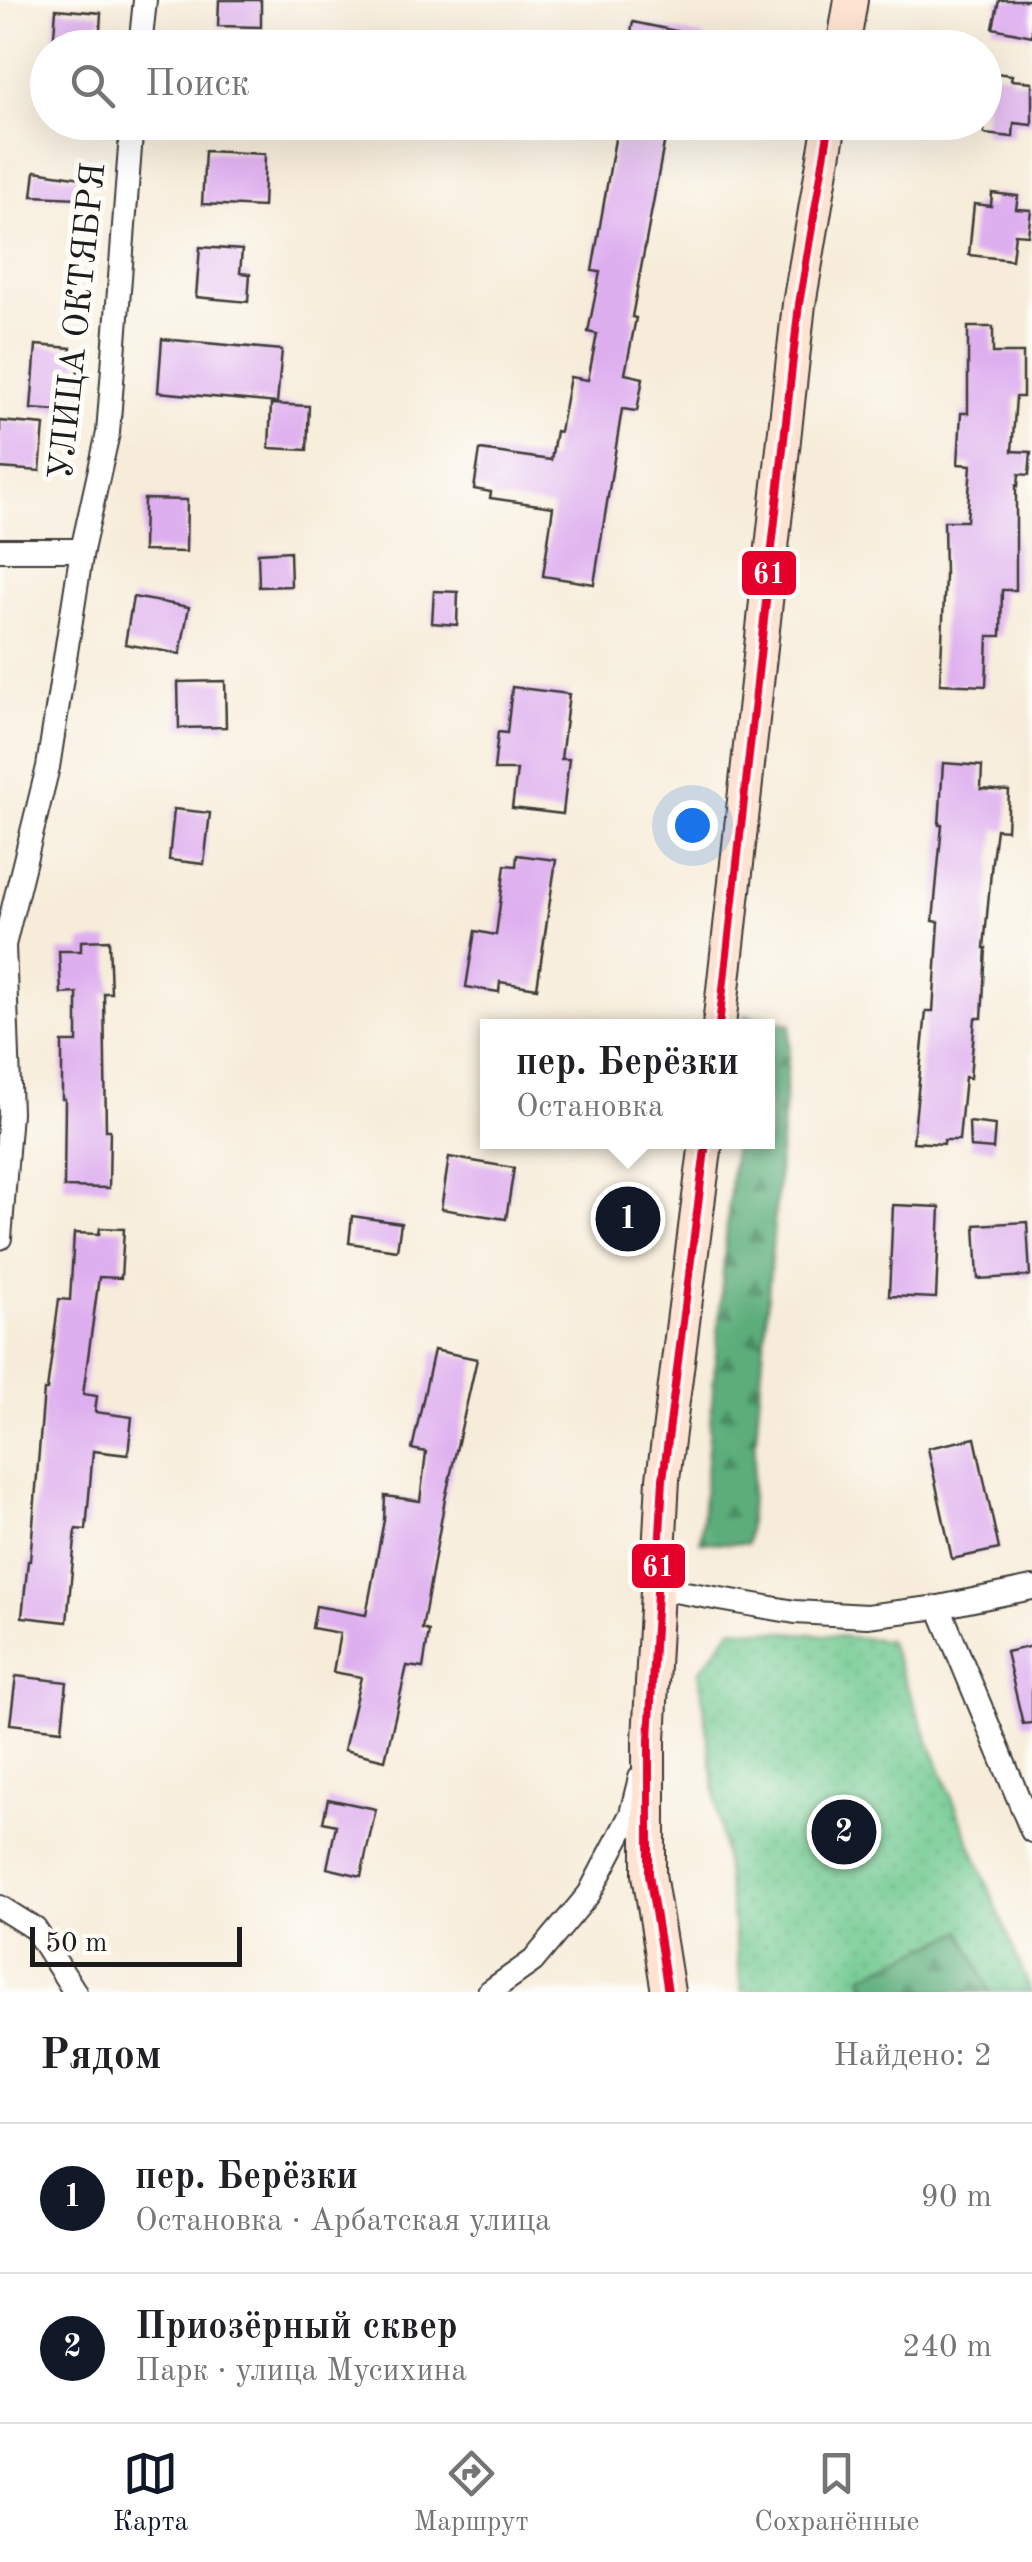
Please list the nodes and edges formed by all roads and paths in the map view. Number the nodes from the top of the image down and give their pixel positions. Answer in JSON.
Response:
{"nodes":[{"id":1,"x":145,"y":0,"type":"edge"},
{"id":2,"x":851,"y":0,"type":"edge"},
{"id":3,"x":142,"y":30,"type":"edge"},
{"id":4,"x":846,"y":30,"type":"edge"},
{"id":5,"x":131,"y":140,"type":"edge"},
{"id":6,"x":827,"y":140,"type":"edge"},
{"id":7,"x":0,"y":550,"type":"edge"},
{"id":8,"x":82,"y":550,"type":"junction"},
{"id":9,"x":2,"y":945,"type":"edge"},
{"id":10,"x":720,"y":1019,"type":"edge"},
{"id":11,"x":705,"y":1149,"type":"edge"},
{"id":12,"x":0,"y":1238,"type":"edge"},
{"id":13,"x":656,"y":1588,"type":"junction"},
{"id":14,"x":1032,"y":1588,"type":"edge"},
{"id":15,"x":939,"y":1607,"type":"junction"},
{"id":16,"x":649,"y":1740,"type":"junction"},
{"id":17,"x":1032,"y":1831,"type":"edge"},
{"id":18,"x":0,"y":1907,"type":"edge"},
{"id":19,"x":75,"y":1992,"type":"edge"},
{"id":20,"x":489,"y":1992,"type":"edge"},
{"id":21,"x":668,"y":1992,"type":"edge"}],
"edges":[{"from":1,"to":3,"type":"street"},
{"from":2,"to":4,"type":"main road"},
{"from":5,"to":8,"type":"street","name":"УЛИЦА ОКТЯБРЯ"},
{"from":6,"to":10,"type":"main road"},
{"from":7,"to":8,"type":"street"},
{"from":8,"to":9,"type":"street","name":"УЛИЦА ОКТЯБРЯ"},
{"from":9,"to":12,"type":"street","name":"УЛИЦА ОКТЯБРЯ"},
{"from":11,"to":13,"type":"main road"},
{"from":13,"to":15,"type":"street"},
{"from":13,"to":16,"type":"main road"},
{"from":14,"to":15,"type":"street"},
{"from":15,"to":17,"type":"street"},
{"from":16,"to":20,"type":"street"},
{"from":16,"to":21,"type":"main road"},
{"from":18,"to":19,"type":"street"}]}
